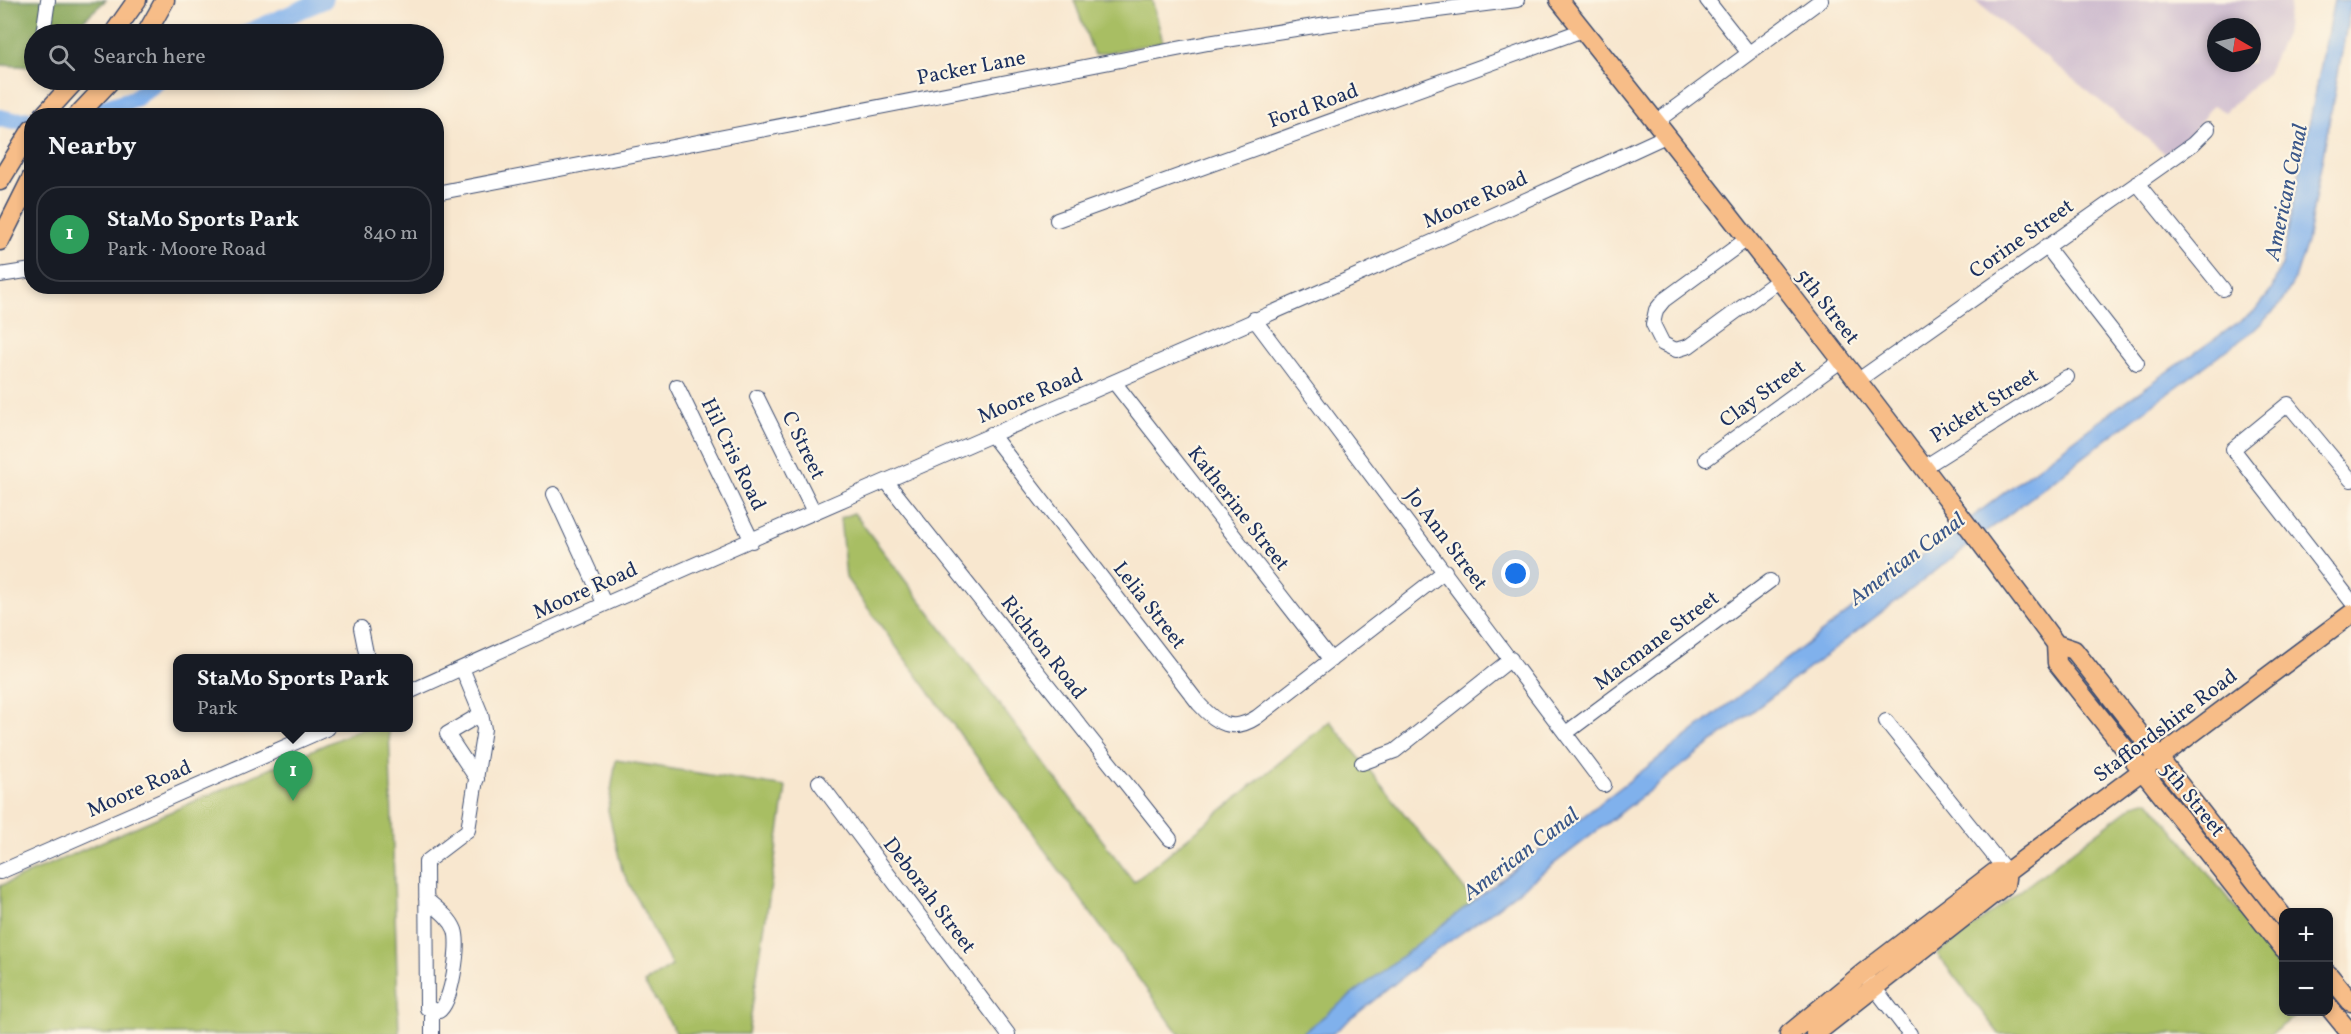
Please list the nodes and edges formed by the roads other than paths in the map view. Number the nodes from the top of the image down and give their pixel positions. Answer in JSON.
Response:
{"nodes":[{"id":1,"x":48,"y":0,"type":"edge"},
{"id":2,"x":137,"y":0,"type":"edge"},
{"id":3,"x":165,"y":0,"type":"edge"},
{"id":4,"x":1517,"y":0,"type":"edge"},
{"id":5,"x":1559,"y":0,"type":"edge"},
{"id":6,"x":1707,"y":0,"type":"edge"},
{"id":7,"x":1821,"y":0,"type":"edge"},
{"id":8,"x":44,"y":24,"type":"edge"},
{"id":9,"x":120,"y":24,"type":"edge"},
{"id":10,"x":152,"y":24,"type":"edge"},
{"id":11,"x":1582,"y":30,"type":"junction"},
{"id":12,"x":1748,"y":52,"type":"junction"},
{"id":13,"x":67,"y":90,"type":"edge"},
{"id":14,"x":102,"y":90,"type":"edge"},
{"id":15,"x":50,"y":108,"type":"edge"},
{"id":16,"x":85,"y":108,"type":"edge"},
{"id":17,"x":1662,"y":128,"type":"junction"},
{"id":18,"x":2208,"y":129,"type":"dead end"},
{"id":19,"x":24,"y":140,"type":"edge"},
{"id":20,"x":0,"y":181,"type":"edge"},
{"id":21,"x":2137,"y":183,"type":"junction"},
{"id":22,"x":444,"y":191,"type":"edge"},
{"id":23,"x":24,"y":193,"type":"edge"},
{"id":24,"x":1057,"y":220,"type":"dead end"},
{"id":25,"x":1747,"y":239,"type":"junction"},
{"id":26,"x":0,"y":241,"type":"edge"},
{"id":27,"x":2046,"y":246,"type":"junction"},
{"id":28,"x":24,"y":271,"type":"edge"},
{"id":29,"x":0,"y":275,"type":"edge"},
{"id":30,"x":1779,"y":280,"type":"junction"},
{"id":31,"x":2223,"y":289,"type":"dead end"},
{"id":32,"x":1254,"y":319,"type":"junction"},
{"id":33,"x":1842,"y":360,"type":"junction"},
{"id":34,"x":2137,"y":363,"type":"dead end"},
{"id":35,"x":2067,"y":377,"type":"dead end"},
{"id":36,"x":1857,"y":381,"type":"junction"},
{"id":37,"x":1114,"y":382,"type":"junction"},
{"id":38,"x":677,"y":386,"type":"dead end"},
{"id":39,"x":757,"y":397,"type":"dead end"},
{"id":40,"x":991,"y":434,"type":"junction"},
{"id":41,"x":1706,"y":459,"type":"dead end"},
{"id":42,"x":1923,"y":468,"type":"junction"},
{"id":43,"x":2351,"y":480,"type":"edge"},
{"id":44,"x":886,"y":481,"type":"junction"},
{"id":45,"x":554,"y":494,"type":"dead end"},
{"id":46,"x":814,"y":512,"type":"junction"},
{"id":47,"x":752,"y":541,"type":"junction"},
{"id":48,"x":1445,"y":572,"type":"junction"},
{"id":49,"x":1770,"y":580,"type":"dead end"},
{"id":50,"x":2351,"y":601,"type":"edge"},
{"id":51,"x":604,"y":603,"type":"junction"},
{"id":52,"x":2351,"y":614,"type":"edge"},
{"id":53,"x":361,"y":628,"type":"dead end"},
{"id":54,"x":2056,"y":644,"type":"junction"},
{"id":55,"x":366,"y":654,"type":"edge"},
{"id":56,"x":1511,"y":659,"type":"junction"},
{"id":57,"x":1331,"y":660,"type":"junction"},
{"id":58,"x":462,"y":668,"type":"junction"},
{"id":59,"x":413,"y":690,"type":"edge"},
{"id":60,"x":2104,"y":691,"type":"junction"},
{"id":61,"x":2092,"y":707,"type":"junction"},
{"id":62,"x":482,"y":714,"type":"junction"},
{"id":63,"x":1886,"y":721,"type":"dead end"},
{"id":64,"x":319,"y":732,"type":"edge"},
{"id":65,"x":1566,"y":733,"type":"junction"},
{"id":66,"x":2157,"y":759,"type":"junction"},
{"id":67,"x":1362,"y":763,"type":"dead end"},
{"id":68,"x":2141,"y":771,"type":"junction"},
{"id":69,"x":477,"y":779,"type":"junction"},
{"id":70,"x":819,"y":782,"type":"dead end"},
{"id":71,"x":1604,"y":785,"type":"dead end"},
{"id":72,"x":1170,"y":838,"type":"dead end"},
{"id":73,"x":2225,"y":845,"type":"junction"},
{"id":74,"x":2210,"y":857,"type":"junction"},
{"id":75,"x":0,"y":872,"type":"edge"},
{"id":76,"x":2007,"y":872,"type":"junction"},
{"id":77,"x":426,"y":899,"type":"junction"},
{"id":78,"x":2269,"y":900,"type":"junction"},
{"id":79,"x":2254,"y":912,"type":"junction"},
{"id":80,"x":2279,"y":913,"type":"edge"},
{"id":81,"x":2279,"y":944,"type":"edge"},
{"id":82,"x":1868,"y":979,"type":"junction"},
{"id":83,"x":2333,"y":984,"type":"edge"},
{"id":84,"x":2351,"y":1002,"type":"edge"},
{"id":85,"x":432,"y":1011,"type":"junction"},
{"id":86,"x":2333,"y":1012,"type":"edge"},
{"id":87,"x":432,"y":1034,"type":"edge"},
{"id":88,"x":1008,"y":1034,"type":"edge"},
{"id":89,"x":1789,"y":1034,"type":"edge"},
{"id":90,"x":1815,"y":1034,"type":"edge"},
{"id":91,"x":1910,"y":1034,"type":"edge"},
{"id":92,"x":2351,"y":1034,"type":"edge"}],
"edges":[{"from":1,"to":8,"type":"street"},
{"from":2,"to":9,"type":"main road"},
{"from":3,"to":10,"type":"main road"},
{"from":4,"to":22,"type":"street","name":"Packer Lane"},
{"from":5,"to":11,"type":"main road","name":"5th Street"},
{"from":6,"to":12,"type":"street"},
{"from":7,"to":12,"type":"street","name":"Moore Road"},
{"from":11,"to":17,"type":"main road","name":"5th Street"},
{"from":11,"to":24,"type":"street","name":"Ford Road"},
{"from":12,"to":17,"type":"street","name":"Moore Road"},
{"from":13,"to":15,"type":"main road"},
{"from":14,"to":16,"type":"main road"},
{"from":17,"to":25,"type":"main road","name":"5th Street"},
{"from":17,"to":32,"type":"street","name":"Moore Road"},
{"from":18,"to":21,"type":"street","name":"Corine Street"},
{"from":19,"to":20,"type":"main road"},
{"from":21,"to":27,"type":"street","name":"Corine Street"},
{"from":21,"to":31,"type":"street"},
{"from":23,"to":26,"type":"main road"},
{"from":25,"to":30,"type":"main road","name":"5th Street"},
{"from":25,"to":30,"type":"street"},
{"from":27,"to":34,"type":"street"},
{"from":27,"to":36,"type":"street","name":"Corine Street"},
{"from":28,"to":29,"type":"street"},
{"from":30,"to":33,"type":"main road","name":"5th Street"},
{"from":32,"to":37,"type":"street","name":"Moore Road"},
{"from":32,"to":48,"type":"street","name":"Jo Ann Street"},
{"from":33,"to":36,"type":"main road","name":"5th Street"},
{"from":33,"to":41,"type":"street","name":"Clay Street"},
{"from":35,"to":42,"type":"street","name":"Pickett Street"},
{"from":36,"to":42,"type":"main road","name":"5th Street"},
{"from":37,"to":40,"type":"street","name":"Moore Road"},
{"from":37,"to":57,"type":"street","name":"Katherine Street"},
{"from":38,"to":47,"type":"street","name":"Hil Cris Road"},
{"from":39,"to":46,"type":"street","name":"C Street"},
{"from":40,"to":44,"type":"street","name":"Moore Road"},
{"from":40,"to":57,"type":"street","name":"Lelia Street"},
{"from":42,"to":54,"type":"main road","name":"5th Street"},
{"from":43,"to":50,"type":"street"},
{"from":44,"to":46,"type":"street","name":"Moore Road"},
{"from":44,"to":72,"type":"street","name":"Richton Road"},
{"from":45,"to":51,"type":"street"},
{"from":46,"to":47,"type":"street","name":"Moore Road"},
{"from":47,"to":51,"type":"street","name":"Moore Road"},
{"from":48,"to":56,"type":"street","name":"Jo Ann Street"},
{"from":48,"to":57,"type":"street","name":"Lelia Street"},
{"from":49,"to":65,"type":"street","name":"Macmane Street"},
{"from":51,"to":58,"type":"street","name":"Moore Road"},
{"from":52,"to":66,"type":"main road","name":"Staffordshire Road"},
{"from":53,"to":55,"type":"street"},
{"from":54,"to":60,"type":"main road","name":"5th Street"},
{"from":54,"to":61,"type":"main road","name":"5th Street"},
{"from":56,"to":65,"type":"street","name":"Jo Ann Street"},
{"from":56,"to":67,"type":"street"},
{"from":58,"to":59,"type":"street","name":"Moore Road"},
{"from":58,"to":62,"type":"street"},
{"from":60,"to":61,"type":"main road"},
{"from":60,"to":66,"type":"main road","name":"5th Street"},
{"from":61,"to":68,"type":"main road","name":"5th Street"},
{"from":62,"to":69,"type":"street"},
{"from":62,"to":69,"type":"street"},
{"from":63,"to":76,"type":"street"},
{"from":64,"to":75,"type":"street","name":"Moore Road"},
{"from":65,"to":71,"type":"street","name":"Jo Ann Street"},
{"from":66,"to":68,"type":"main road","name":"Staffordshire Road"},
{"from":66,"to":73,"type":"main road","name":"5th Street"},
{"from":68,"to":74,"type":"main road","name":"5th Street"},
{"from":68,"to":76,"type":"main road","name":"Staffordshire Road"},
{"from":69,"to":77,"type":"street"},
{"from":70,"to":88,"type":"street","name":"Deborah Street"},
{"from":73,"to":74,"type":"main road"},
{"from":73,"to":78,"type":"main road","name":"5th Street"},
{"from":74,"to":79,"type":"main road","name":"5th Street"},
{"from":76,"to":82,"type":"main road","name":"Staffordshire Road"},
{"from":77,"to":85,"type":"street"},
{"from":77,"to":85,"type":"street"},
{"from":78,"to":79,"type":"main road"},
{"from":78,"to":80,"type":"main road","name":"5th Street"},
{"from":79,"to":81,"type":"main road","name":"5th Street"},
{"from":82,"to":89,"type":"main road","name":"Staffordshire Road"},
{"from":82,"to":90,"type":"main road","name":"Staffordshire Road"},
{"from":82,"to":91,"type":"street"},
{"from":83,"to":84,"type":"main road"},
{"from":85,"to":87,"type":"street"},
{"from":86,"to":92,"type":"main road"}]}
